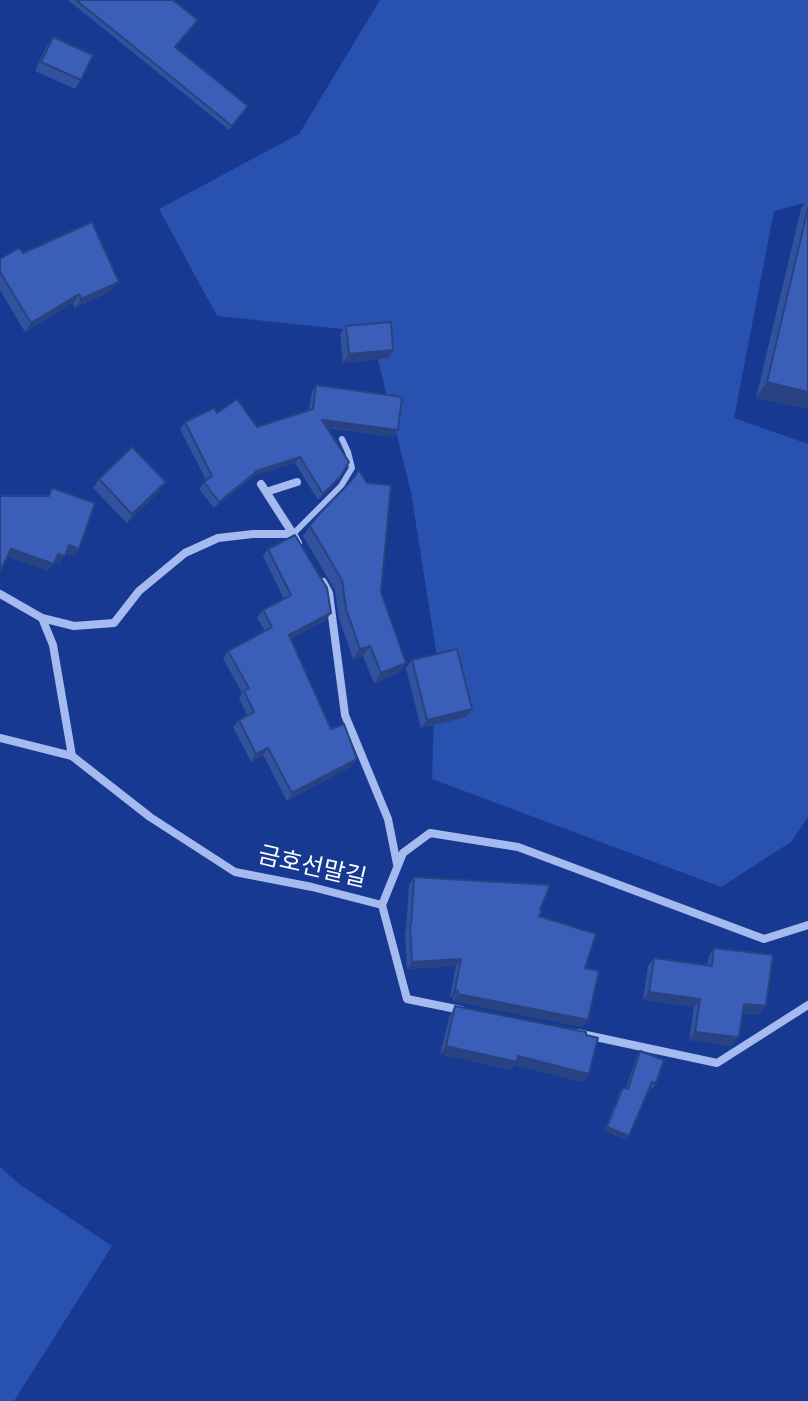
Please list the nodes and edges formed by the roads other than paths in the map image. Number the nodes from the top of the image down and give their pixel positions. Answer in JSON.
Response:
{"nodes":[{"id":1,"x":342,"y":439,"type":"dead end"},
{"id":2,"x":297,"y":482,"type":"dead end"},
{"id":3,"x":293,"y":534,"type":"junction"},
{"id":4,"x":300,"y":546,"type":"edge"},
{"id":5,"x":315,"y":569,"type":"edge"},
{"id":6,"x":0,"y":594,"type":"edge"},
{"id":7,"x":42,"y":618,"type":"junction"},
{"id":8,"x":0,"y":738,"type":"edge"},
{"id":9,"x":72,"y":756,"type":"junction"},
{"id":10,"x":397,"y":864,"type":"junction"},
{"id":11,"x":382,"y":905,"type":"junction"},
{"id":12,"x":808,"y":925,"type":"edge"},
{"id":13,"x":808,"y":1005,"type":"edge"},
{"id":14,"x":469,"y":1012,"type":"edge"},
{"id":15,"x":562,"y":1030,"type":"edge"}],
"edges":[{"from":1,"to":3,"type":"lane"},
{"from":2,"to":3,"type":"street"},
{"from":3,"to":4,"type":"street"},
{"from":3,"to":7,"type":"street"},
{"from":5,"to":10,"type":"street"},
{"from":6,"to":7,"type":"street"},
{"from":7,"to":9,"type":"street"},
{"from":8,"to":9,"type":"street","name":"금호선말길"},
{"from":9,"to":11,"type":"street","name":"금호선말길"},
{"from":10,"to":11,"type":"street","name":"금호선말길"},
{"from":10,"to":12,"type":"street","name":"금호선말길"},
{"from":11,"to":14,"type":"street"},
{"from":13,"to":15,"type":"street"}]}
